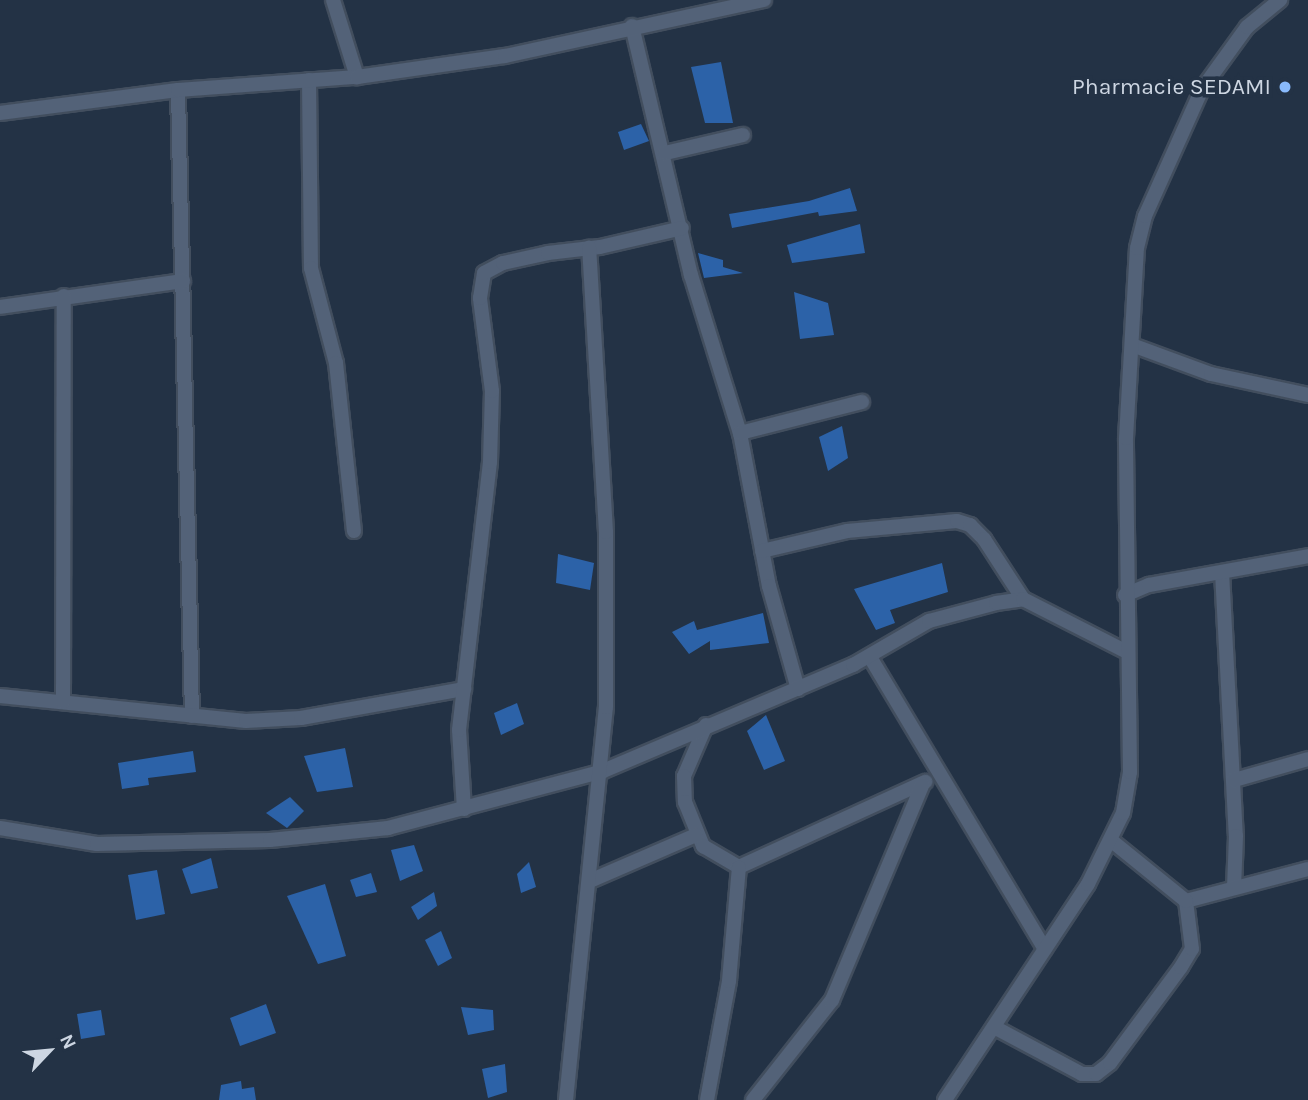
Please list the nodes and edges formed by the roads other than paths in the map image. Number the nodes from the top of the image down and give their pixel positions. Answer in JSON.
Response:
{"nodes":[{"id":1,"x":333,"y":0,"type":"edge"},
{"id":2,"x":764,"y":0,"type":"edge"},
{"id":3,"x":1280,"y":0,"type":"edge"},
{"id":4,"x":632,"y":26,"type":"junction"},
{"id":5,"x":357,"y":77,"type":"junction"},
{"id":6,"x":309,"y":80,"type":"junction"},
{"id":7,"x":178,"y":90,"type":"junction"},
{"id":8,"x":0,"y":113,"type":"edge"},
{"id":9,"x":743,"y":135,"type":"dead end"},
{"id":10,"x":664,"y":153,"type":"junction"},
{"id":11,"x":682,"y":228,"type":"junction"},
{"id":12,"x":589,"y":248,"type":"junction"},
{"id":13,"x":183,"y":281,"type":"junction"},
{"id":14,"x":64,"y":296,"type":"junction"},
{"id":15,"x":0,"y":307,"type":"edge"},
{"id":16,"x":1132,"y":345,"type":"junction"},
{"id":17,"x":1308,"y":395,"type":"edge"},
{"id":18,"x":862,"y":402,"type":"dead end"},
{"id":19,"x":740,"y":433,"type":"junction"},
{"id":20,"x":354,"y":531,"type":"dead end"},
{"id":21,"x":762,"y":551,"type":"junction"},
{"id":22,"x":1304,"y":559,"type":"edge"},
{"id":23,"x":1222,"y":572,"type":"junction"},
{"id":24,"x":1125,"y":595,"type":"junction"},
{"id":25,"x":1023,"y":599,"type":"junction"},
{"id":26,"x":1127,"y":652,"type":"junction"},
{"id":27,"x":870,"y":657,"type":"junction"},
{"id":28,"x":464,"y":689,"type":"junction"},
{"id":29,"x":799,"y":689,"type":"junction"},
{"id":30,"x":0,"y":696,"type":"edge"},
{"id":31,"x":63,"y":702,"type":"junction"},
{"id":32,"x":192,"y":716,"type":"junction"},
{"id":33,"x":706,"y":725,"type":"junction"},
{"id":34,"x":1308,"y":759,"type":"edge"},
{"id":35,"x":603,"y":771,"type":"junction"},
{"id":36,"x":936,"y":771,"type":"junction"},
{"id":37,"x":1234,"y":780,"type":"junction"},
{"id":38,"x":923,"y":783,"type":"junction"},
{"id":39,"x":464,"y":809,"type":"junction"},
{"id":40,"x":0,"y":828,"type":"edge"},
{"id":41,"x":696,"y":835,"type":"junction"},
{"id":42,"x":1112,"y":841,"type":"junction"},
{"id":43,"x":739,"y":867,"type":"junction"},
{"id":44,"x":1308,"y":869,"type":"edge"},
{"id":45,"x":592,"y":880,"type":"junction"},
{"id":46,"x":1234,"y":888,"type":"junction"},
{"id":47,"x":1186,"y":901,"type":"junction"},
{"id":48,"x":1045,"y":949,"type":"junction"},
{"id":49,"x":994,"y":1027,"type":"junction"},
{"id":50,"x":566,"y":1100,"type":"edge"},
{"id":51,"x":707,"y":1100,"type":"edge"},
{"id":52,"x":752,"y":1100,"type":"edge"},
{"id":53,"x":945,"y":1100,"type":"edge"}],
"edges":[{"from":1,"to":5,"type":"street"},
{"from":2,"to":4,"type":"street"},
{"from":3,"to":16,"type":"street"},
{"from":4,"to":5,"type":"street"},
{"from":4,"to":10,"type":"street"},
{"from":5,"to":6,"type":"street"},
{"from":6,"to":7,"type":"street"},
{"from":6,"to":20,"type":"street"},
{"from":7,"to":8,"type":"street"},
{"from":7,"to":13,"type":"street"},
{"from":9,"to":10,"type":"street"},
{"from":10,"to":11,"type":"street"},
{"from":11,"to":12,"type":"street"},
{"from":11,"to":19,"type":"street"},
{"from":12,"to":28,"type":"street"},
{"from":12,"to":35,"type":"street"},
{"from":13,"to":14,"type":"street"},
{"from":13,"to":32,"type":"street"},
{"from":14,"to":15,"type":"street"},
{"from":14,"to":31,"type":"street"},
{"from":16,"to":17,"type":"street"},
{"from":16,"to":24,"type":"street"},
{"from":18,"to":19,"type":"street"},
{"from":19,"to":21,"type":"street"},
{"from":21,"to":25,"type":"street"},
{"from":21,"to":29,"type":"street"},
{"from":22,"to":23,"type":"street"},
{"from":23,"to":24,"type":"street"},
{"from":23,"to":37,"type":"street"},
{"from":24,"to":26,"type":"street"},
{"from":25,"to":26,"type":"street"},
{"from":25,"to":27,"type":"street"},
{"from":26,"to":42,"type":"street"},
{"from":27,"to":29,"type":"street"},
{"from":27,"to":36,"type":"street"},
{"from":28,"to":32,"type":"street"},
{"from":28,"to":39,"type":"street"},
{"from":29,"to":33,"type":"street"},
{"from":30,"to":31,"type":"street"},
{"from":31,"to":32,"type":"street"},
{"from":33,"to":35,"type":"street"},
{"from":33,"to":41,"type":"street"},
{"from":34,"to":37,"type":"street"},
{"from":35,"to":39,"type":"street"},
{"from":35,"to":45,"type":"street"},
{"from":36,"to":38,"type":"street"},
{"from":36,"to":48,"type":"street"},
{"from":37,"to":46,"type":"street"},
{"from":38,"to":43,"type":"street"},
{"from":38,"to":52,"type":"street"},
{"from":39,"to":40,"type":"street"},
{"from":41,"to":43,"type":"street"},
{"from":41,"to":45,"type":"street"},
{"from":42,"to":47,"type":"street"},
{"from":42,"to":48,"type":"street"},
{"from":43,"to":51,"type":"street"},
{"from":44,"to":46,"type":"street"},
{"from":45,"to":50,"type":"street"},
{"from":46,"to":47,"type":"street"},
{"from":47,"to":49,"type":"street"},
{"from":48,"to":49,"type":"street"},
{"from":49,"to":53,"type":"street"}]}
